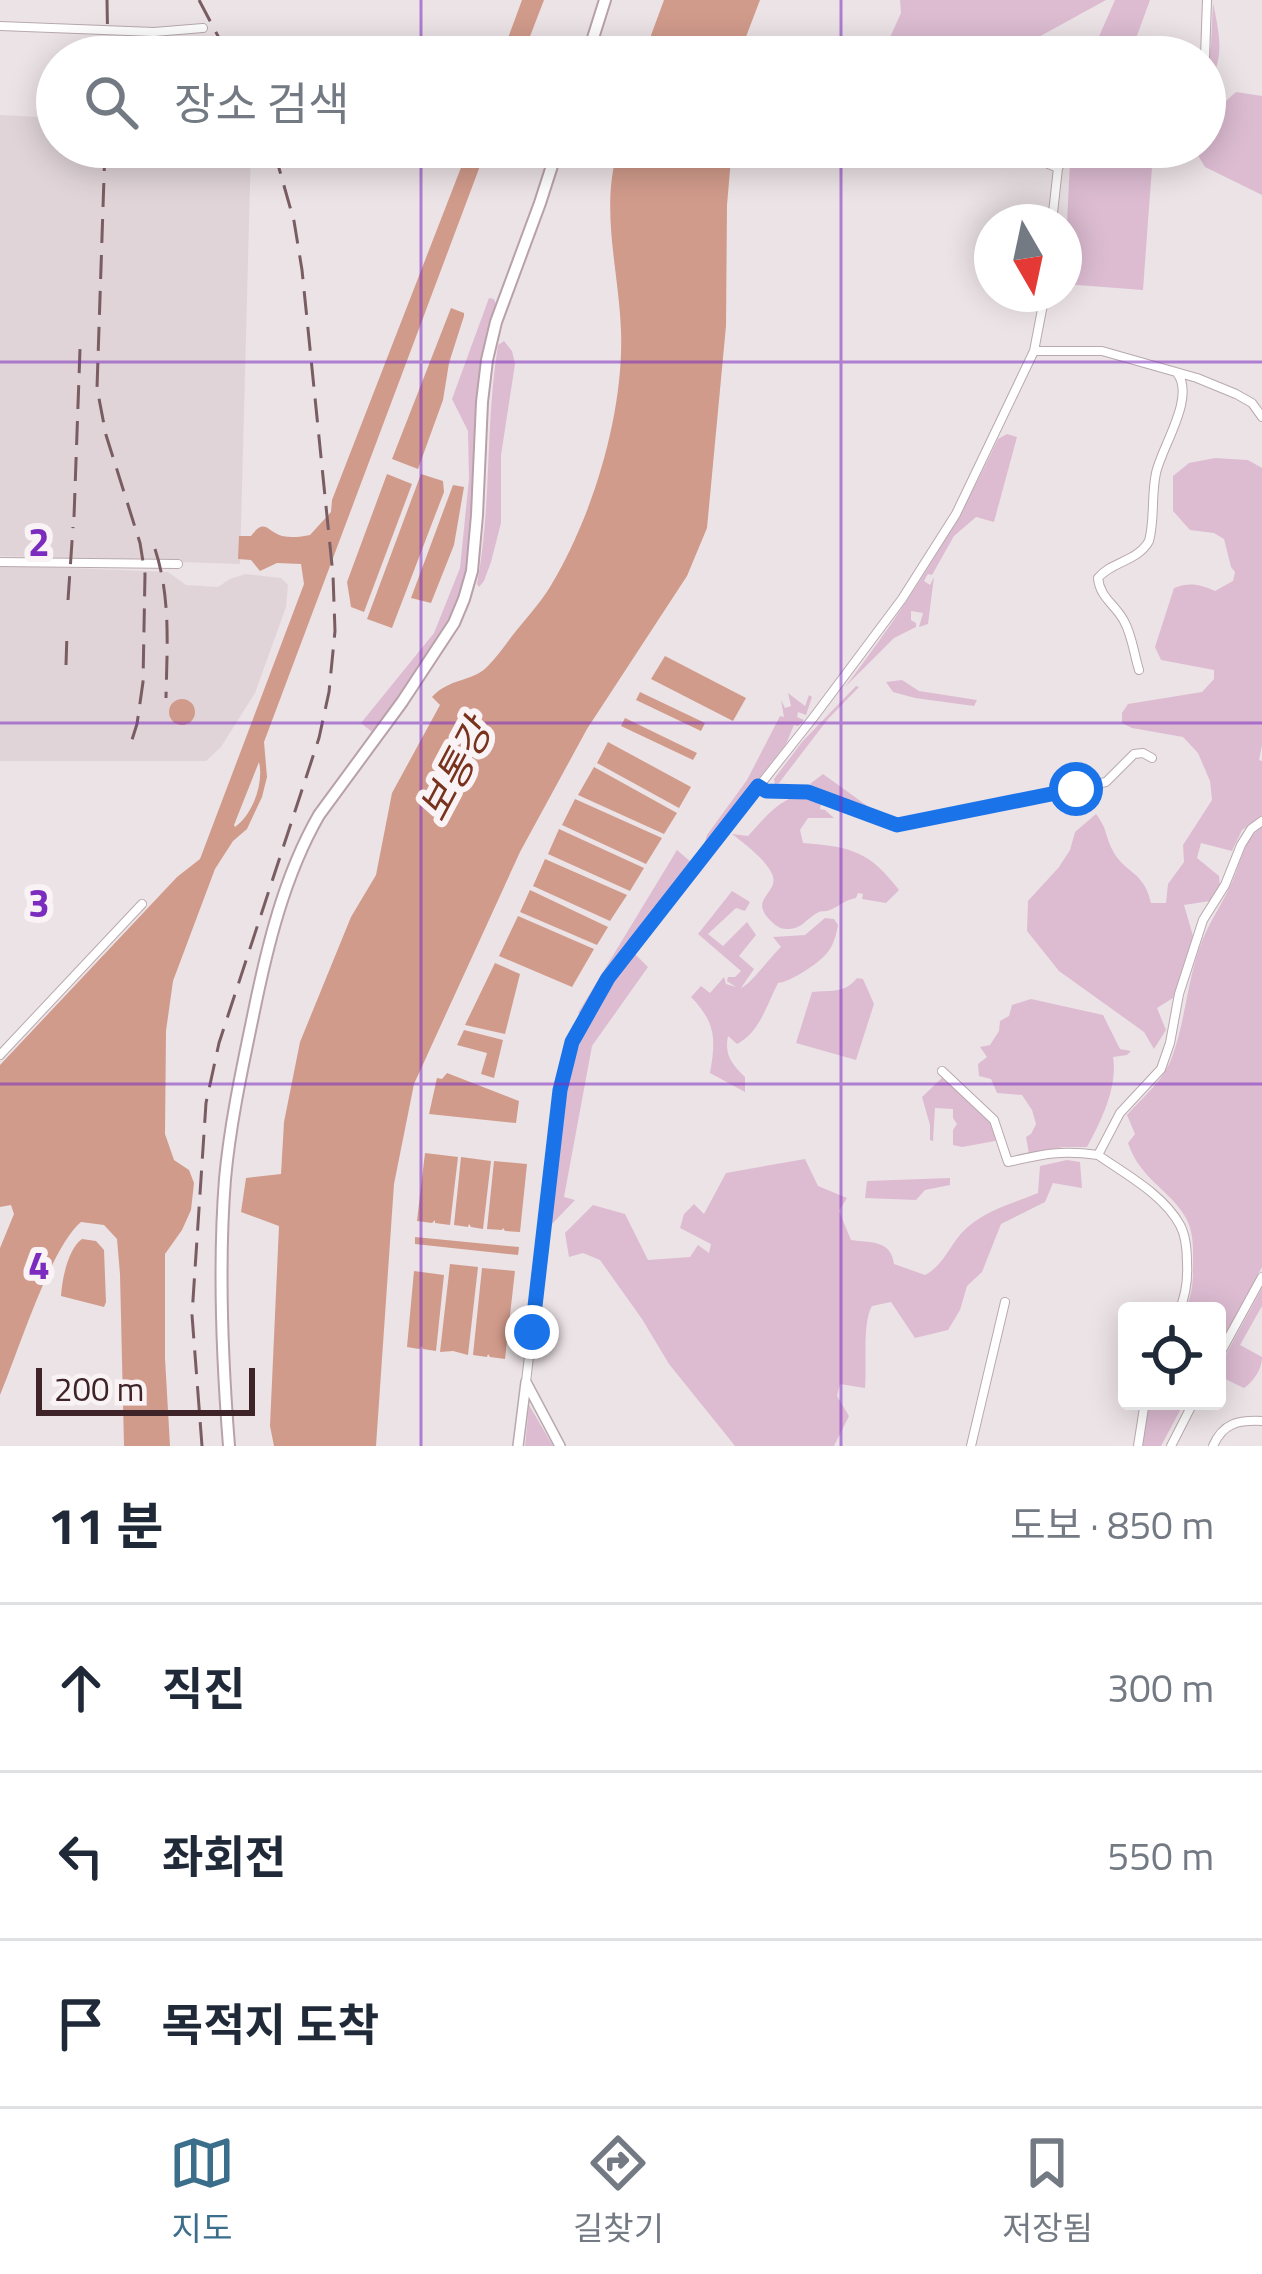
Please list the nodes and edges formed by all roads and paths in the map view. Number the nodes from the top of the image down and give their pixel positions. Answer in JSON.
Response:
{"nodes":[{"id":1,"x":604,"y":0,"type":"edge"},
{"id":2,"x":1208,"y":0,"type":"edge"},
{"id":3,"x":0,"y":26,"type":"edge"},
{"id":4,"x":203,"y":28,"type":"dead end"},
{"id":5,"x":593,"y":36,"type":"edge"},
{"id":6,"x":1206,"y":36,"type":"edge"},
{"id":7,"x":551,"y":168,"type":"edge"},
{"id":8,"x":1058,"y":168,"type":"edge"},
{"id":9,"x":1054,"y":204,"type":"edge"},
{"id":10,"x":1042,"y":312,"type":"edge"},
{"id":11,"x":1034,"y":351,"type":"junction"},
{"id":12,"x":1177,"y":373,"type":"junction"},
{"id":13,"x":1262,"y":417,"type":"edge"},
{"id":14,"x":0,"y":562,"type":"edge"},
{"id":15,"x":178,"y":564,"type":"dead end"},
{"id":16,"x":1138,"y":670,"type":"dead end"},
{"id":17,"x":1152,"y":758,"type":"dead end"},
{"id":18,"x":758,"y":786,"type":"junction"},
{"id":19,"x":1262,"y":821,"type":"edge"},
{"id":20,"x":142,"y":904,"type":"dead end"},
{"id":21,"x":0,"y":1054,"type":"edge"},
{"id":22,"x":942,"y":1070,"type":"dead end"},
{"id":23,"x":1097,"y":1155,"type":"junction"},
{"id":24,"x":1262,"y":1276,"type":"edge"},
{"id":25,"x":1005,"y":1302,"type":"dead end"},
{"id":26,"x":1182,"y":1302,"type":"edge"},
{"id":27,"x":1226,"y":1342,"type":"edge"},
{"id":28,"x":526,"y":1382,"type":"junction"},
{"id":29,"x":1144,"y":1410,"type":"edge"},
{"id":30,"x":1189,"y":1410,"type":"edge"},
{"id":31,"x":1262,"y":1421,"type":"edge"},
{"id":32,"x":229,"y":1446,"type":"edge"},
{"id":33,"x":518,"y":1446,"type":"edge"},
{"id":34,"x":560,"y":1446,"type":"edge"},
{"id":35,"x":971,"y":1446,"type":"edge"},
{"id":36,"x":1138,"y":1446,"type":"edge"},
{"id":37,"x":1171,"y":1446,"type":"edge"},
{"id":38,"x":1213,"y":1446,"type":"edge"}],
"edges":[{"from":1,"to":5,"type":"main road"},
{"from":2,"to":6,"type":"street"},
{"from":3,"to":4,"type":"street"},
{"from":7,"to":32,"type":"main road"},
{"from":8,"to":9,"type":"street"},
{"from":10,"to":11,"type":"street"},
{"from":11,"to":12,"type":"street"},
{"from":11,"to":18,"type":"street"},
{"from":12,"to":13,"type":"street"},
{"from":12,"to":16,"type":"street"},
{"from":14,"to":15,"type":"street"},
{"from":17,"to":18,"type":"street"},
{"from":18,"to":28,"type":"street"},
{"from":19,"to":23,"type":"street"},
{"from":20,"to":21,"type":"street"},
{"from":22,"to":23,"type":"street"},
{"from":23,"to":26,"type":"street"},
{"from":24,"to":27,"type":"street"},
{"from":25,"to":35,"type":"street"},
{"from":28,"to":33,"type":"street"},
{"from":28,"to":34,"type":"street"},
{"from":29,"to":36,"type":"street"},
{"from":30,"to":37,"type":"street"},
{"from":31,"to":38,"type":"street"}]}
